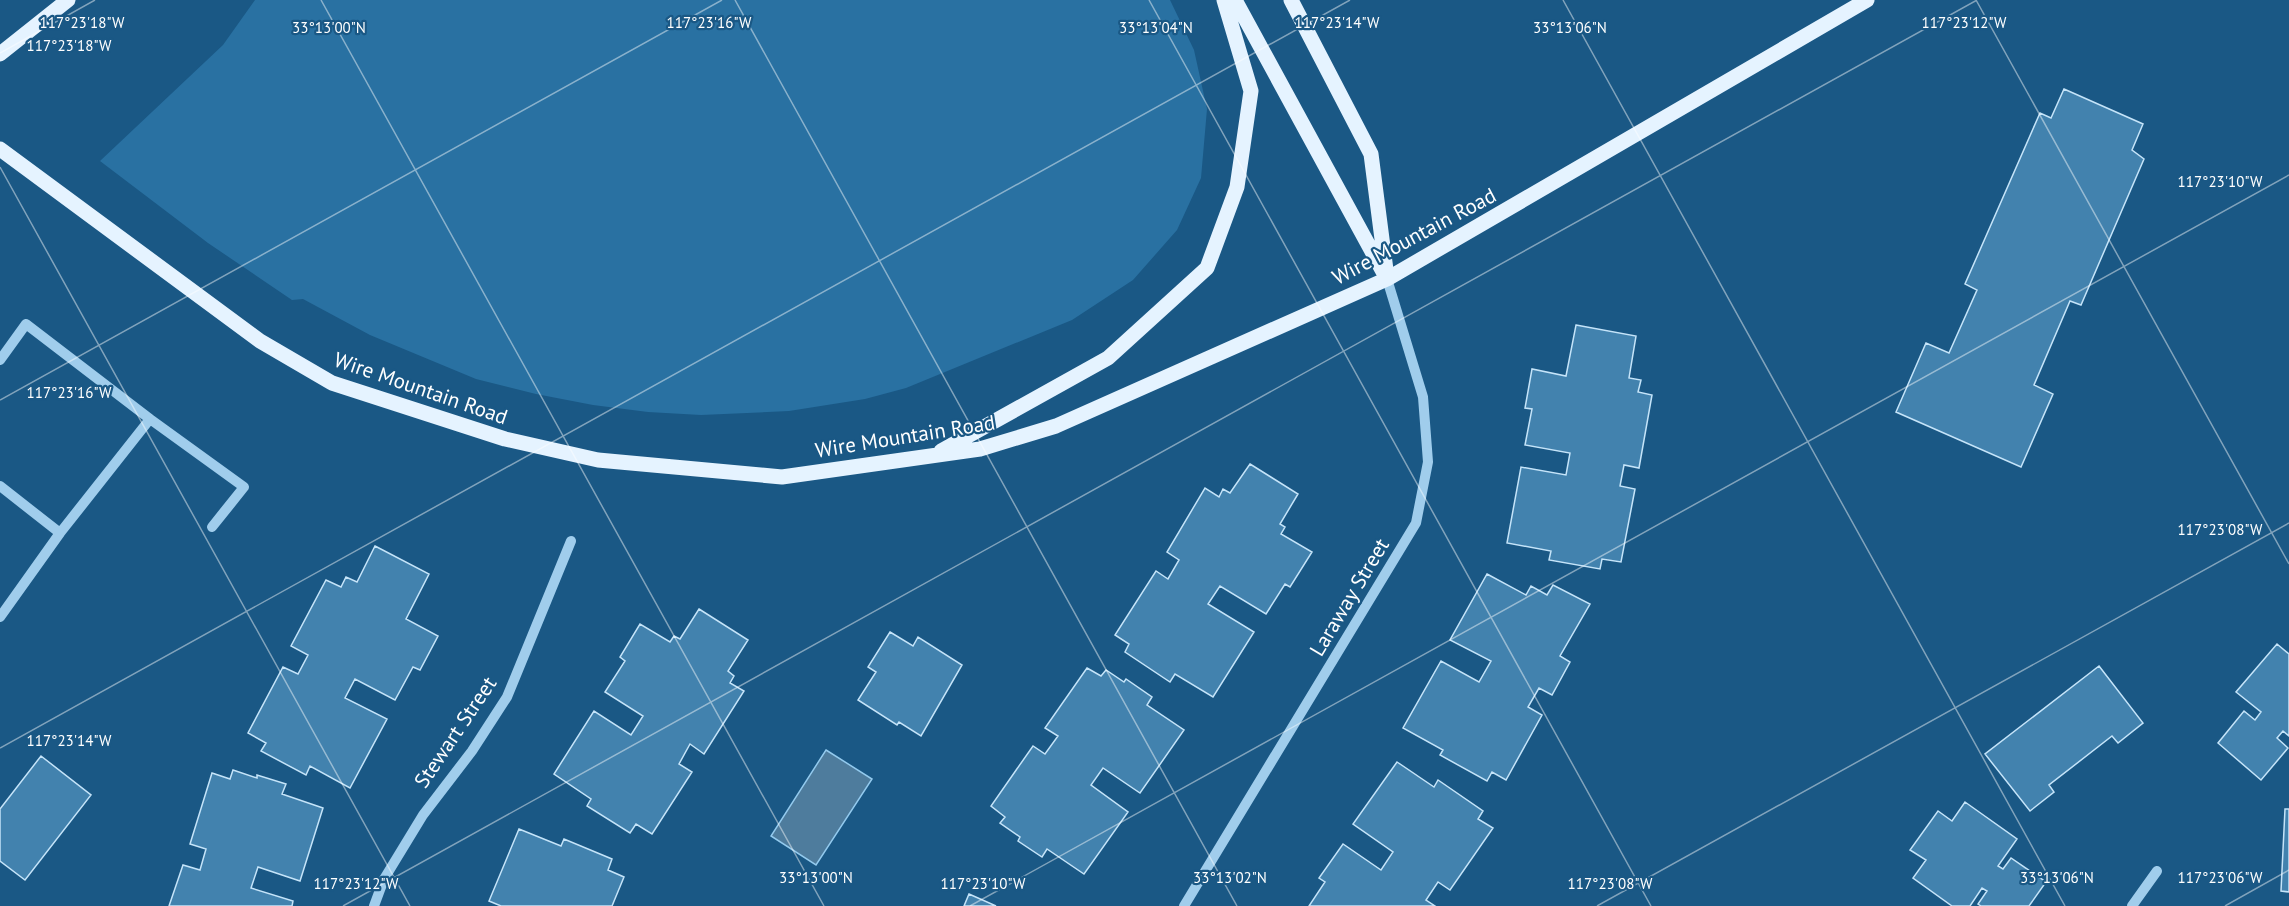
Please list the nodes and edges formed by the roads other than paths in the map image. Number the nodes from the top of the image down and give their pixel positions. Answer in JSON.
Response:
{"nodes":[{"id":1,"x":68,"y":0,"type":"edge"},
{"id":2,"x":1224,"y":0,"type":"edge"},
{"id":3,"x":1235,"y":0,"type":"edge"},
{"id":4,"x":1291,"y":0,"type":"edge"},
{"id":5,"x":1860,"y":2,"type":"edge"},
{"id":6,"x":0,"y":54,"type":"edge"},
{"id":7,"x":0,"y":149,"type":"edge"},
{"id":8,"x":1387,"y":279,"type":"junction"},
{"id":9,"x":0,"y":360,"type":"edge"},
{"id":10,"x":150,"y":419,"type":"junction"},
{"id":11,"x":932,"y":456,"type":"junction"},
{"id":12,"x":0,"y":486,"type":"edge"},
{"id":13,"x":212,"y":527,"type":"dead end"},
{"id":14,"x":60,"y":533,"type":"junction"},
{"id":15,"x":571,"y":541,"type":"dead end"},
{"id":16,"x":0,"y":617,"type":"edge"},
{"id":17,"x":2157,"y":871,"type":"dead end"},
{"id":18,"x":374,"y":906,"type":"edge"},
{"id":19,"x":1184,"y":906,"type":"edge"},
{"id":20,"x":2132,"y":906,"type":"edge"}],
"edges":[{"from":1,"to":6,"type":"main road"},
{"from":2,"to":11,"type":"main road"},
{"from":3,"to":8,"type":"main road"},
{"from":4,"to":8,"type":"main road"},
{"from":5,"to":8,"type":"main road","name":"Wire Mountain Road"},
{"from":7,"to":11,"type":"main road","name":"Wire Mountain Road"},
{"from":8,"to":11,"type":"main road","name":"Wire Mountain Road"},
{"from":8,"to":19,"type":"street","name":"Laraway Street"},
{"from":9,"to":10,"type":"street"},
{"from":10,"to":13,"type":"street"},
{"from":10,"to":14,"type":"street"},
{"from":12,"to":14,"type":"street"},
{"from":14,"to":16,"type":"street"},
{"from":15,"to":18,"type":"street","name":"Stewart Street"},
{"from":17,"to":20,"type":"street"}]}
